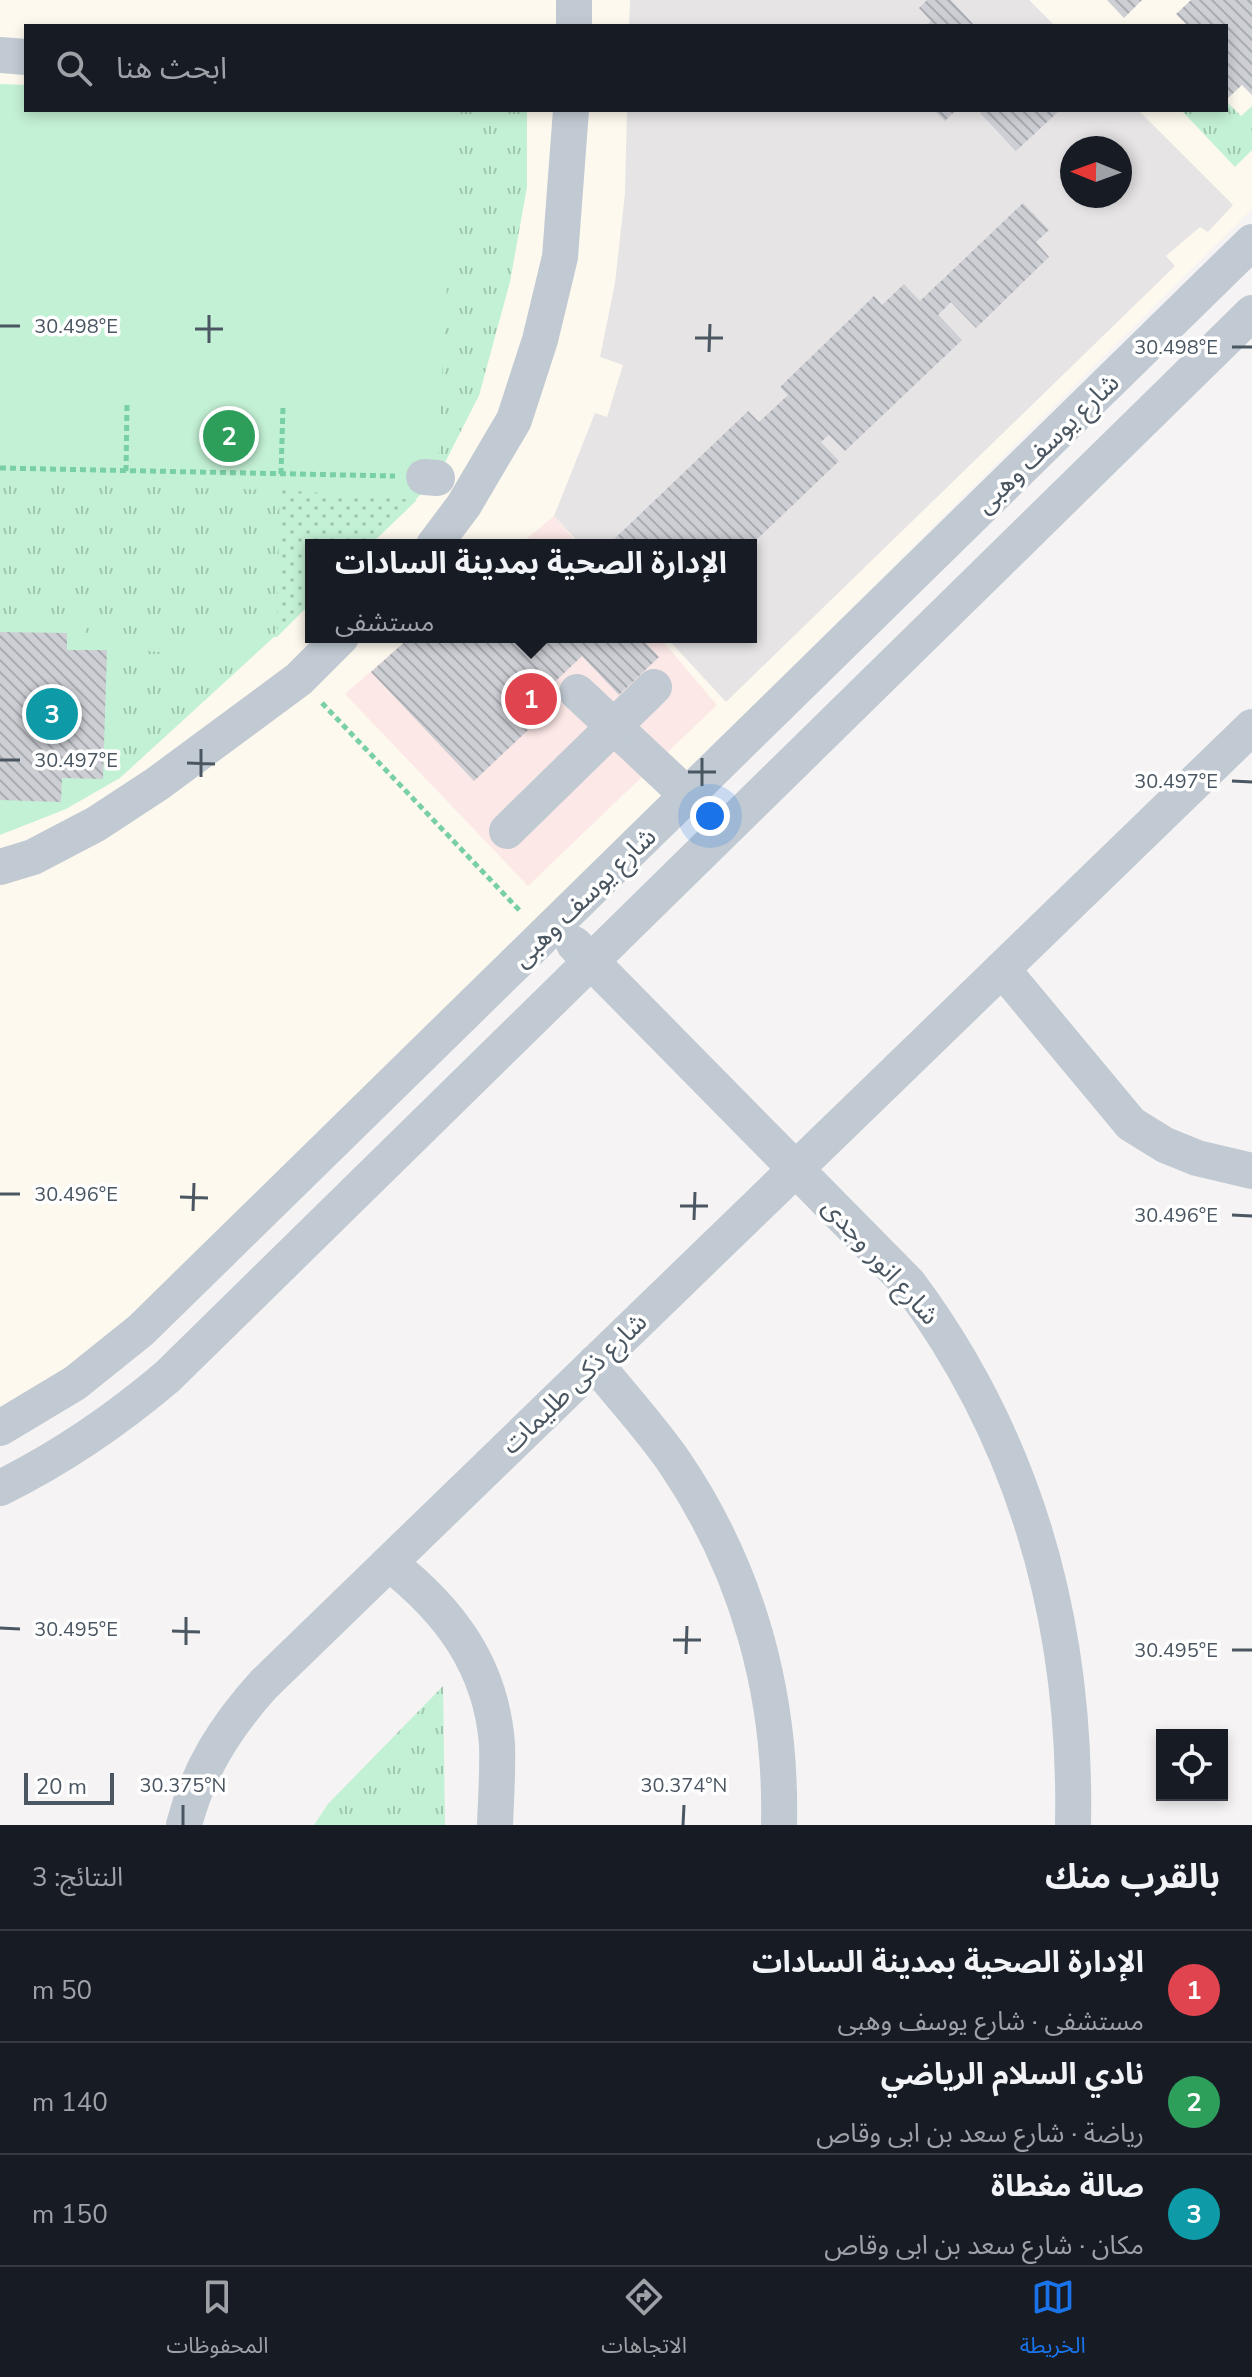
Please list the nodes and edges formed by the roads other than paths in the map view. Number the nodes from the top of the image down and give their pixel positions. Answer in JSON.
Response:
{"nodes":[{"id":1,"x":574,"y":0,"type":"edge"},
{"id":2,"x":574,"y":24,"type":"edge"},
{"id":3,"x":0,"y":55,"type":"edge"},
{"id":4,"x":24,"y":57,"type":"edge"},
{"id":5,"x":571,"y":112,"type":"edge"},
{"id":6,"x":1252,"y":242,"type":"edge"},
{"id":7,"x":1252,"y":313,"type":"edge"},
{"id":8,"x":438,"y":539,"type":"edge"},
{"id":9,"x":335,"y":643,"type":"edge"},
{"id":10,"x":654,"y":687,"type":"dead end"},
{"id":11,"x":577,"y":692,"type":"dead end"},
{"id":12,"x":614,"y":726,"type":"junction"},
{"id":13,"x":1252,"y":727,"type":"edge"},
{"id":14,"x":687,"y":795,"type":"junction"},
{"id":15,"x":507,"y":831,"type":"dead end"},
{"id":16,"x":0,"y":867,"type":"edge"},
{"id":17,"x":549,"y":931,"type":"junction"},
{"id":18,"x":591,"y":962,"type":"junction"},
{"id":19,"x":1002,"y":969,"type":"junction"},
{"id":20,"x":795,"y":1169,"type":"junction"},
{"id":21,"x":1252,"y":1171,"type":"edge"},
{"id":22,"x":595,"y":1363,"type":"junction"},
{"id":23,"x":0,"y":1428,"type":"edge"},
{"id":24,"x":0,"y":1488,"type":"edge"},
{"id":25,"x":389,"y":1563,"type":"junction"},
{"id":26,"x":184,"y":1825,"type":"edge"},
{"id":27,"x":495,"y":1825,"type":"edge"},
{"id":28,"x":779,"y":1825,"type":"edge"},
{"id":29,"x":1073,"y":1825,"type":"edge"}],
"edges":[{"from":1,"to":2,"type":"street"},
{"from":3,"to":4,"type":"street"},
{"from":5,"to":8,"type":"street"},
{"from":6,"to":14,"type":"street","name":"شارع يوسف وهبى"},
{"from":7,"to":18,"type":"street","name":"شارع يوسف وهبى"},
{"from":9,"to":16,"type":"street"},
{"from":10,"to":12,"type":"street"},
{"from":11,"to":12,"type":"street"},
{"from":12,"to":14,"type":"street"},
{"from":12,"to":15,"type":"street"},
{"from":13,"to":19,"type":"street","name":"شارع ذكى طليمات"},
{"from":14,"to":17,"type":"street","name":"شارع يوسف وهبى"},
{"from":17,"to":18,"type":"street","name":"شارع انور وجدى"},
{"from":17,"to":23,"type":"street","name":"شارع يوسف وهبى"},
{"from":18,"to":20,"type":"street","name":"شارع انور وجدى"},
{"from":18,"to":24,"type":"street","name":"شارع يوسف وهبى"},
{"from":19,"to":20,"type":"street","name":"شارع ذكى طليمات"},
{"from":19,"to":21,"type":"street"},
{"from":20,"to":22,"type":"street","name":"شارع ذكى طليمات"},
{"from":20,"to":29,"type":"street","name":"شارع انور وجدى"},
{"from":22,"to":25,"type":"street","name":"شارع ذكى طليمات"},
{"from":22,"to":28,"type":"street"},
{"from":25,"to":26,"type":"street","name":"شارع ذكى طليمات"},
{"from":25,"to":27,"type":"street"}]}
